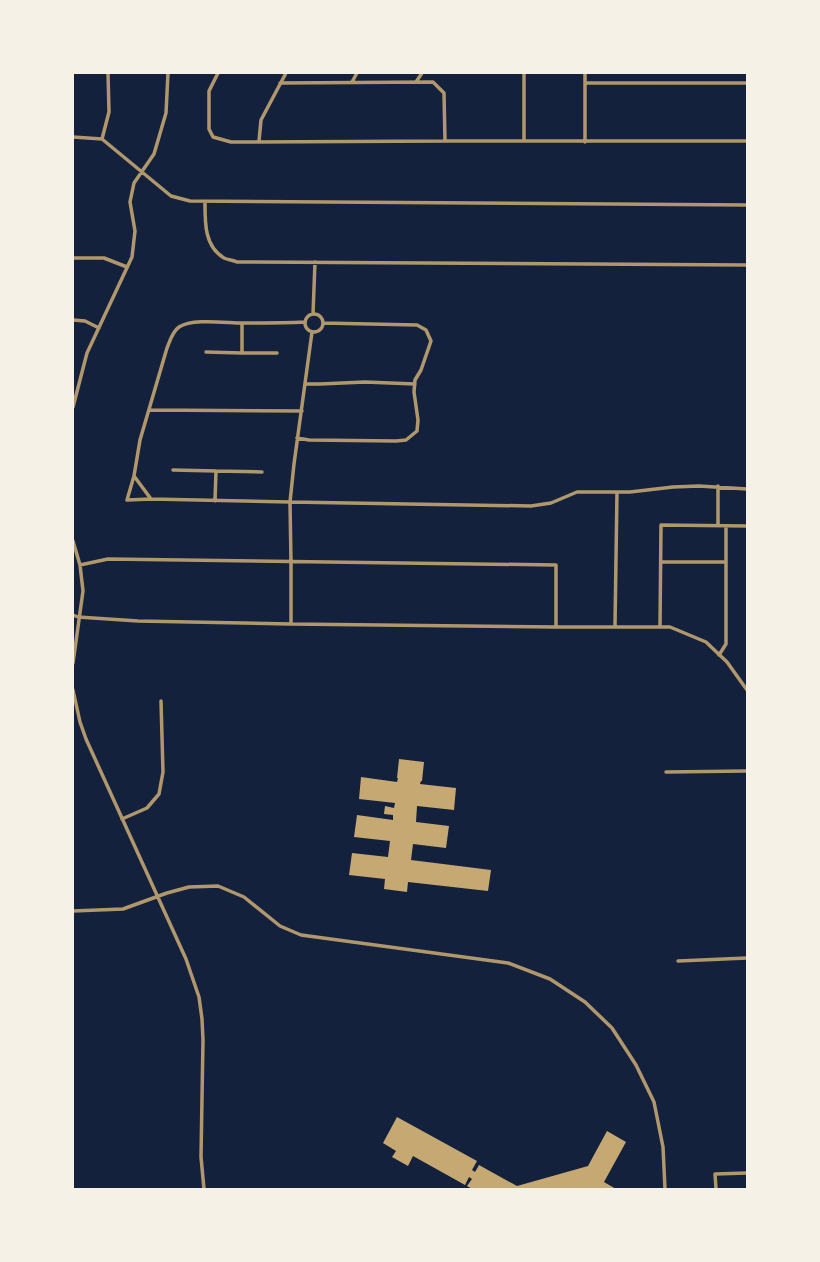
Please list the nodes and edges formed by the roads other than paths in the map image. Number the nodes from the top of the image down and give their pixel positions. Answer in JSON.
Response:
{"nodes":[{"id":1,"x":108,"y":73,"type":"edge"},
{"id":2,"x":168,"y":73,"type":"edge"},
{"id":3,"x":218,"y":73,"type":"edge"},
{"id":4,"x":286,"y":73,"type":"edge"},
{"id":5,"x":356,"y":73,"type":"edge"},
{"id":6,"x":422,"y":73,"type":"edge"},
{"id":7,"x":524,"y":73,"type":"edge"},
{"id":8,"x":585,"y":73,"type":"edge"},
{"id":9,"x":352,"y":82,"type":"junction"},
{"id":10,"x":416,"y":82,"type":"junction"},
{"id":11,"x":280,"y":83,"type":"junction"},
{"id":12,"x":585,"y":83,"type":"junction"},
{"id":13,"x":747,"y":83,"type":"edge"},
{"id":14,"x":73,"y":137,"type":"edge"},
{"id":15,"x":102,"y":140,"type":"junction"},
{"id":16,"x":259,"y":141,"type":"junction"},
{"id":17,"x":445,"y":141,"type":"junction"},
{"id":18,"x":524,"y":141,"type":"junction"},
{"id":19,"x":747,"y":141,"type":"edge"},
{"id":20,"x":585,"y":142,"type":"junction"},
{"id":21,"x":142,"y":172,"type":"junction"},
{"id":22,"x":205,"y":202,"type":"junction"},
{"id":23,"x":747,"y":205,"type":"edge"},
{"id":24,"x":73,"y":258,"type":"edge"},
{"id":25,"x":315,"y":262,"type":"junction"},
{"id":26,"x":747,"y":265,"type":"edge"},
{"id":27,"x":127,"y":267,"type":"junction"},
{"id":28,"x":313,"y":314,"type":"junction"},
{"id":29,"x":73,"y":320,"type":"edge"},
{"id":30,"x":304,"y":322,"type":"junction"},
{"id":31,"x":242,"y":323,"type":"junction"},
{"id":32,"x":323,"y":323,"type":"junction"},
{"id":33,"x":99,"y":328,"type":"junction"},
{"id":34,"x":312,"y":332,"type":"junction"},
{"id":35,"x":206,"y":352,"type":"dead end"},
{"id":36,"x":242,"y":353,"type":"junction"},
{"id":37,"x":277,"y":353,"type":"dead end"},
{"id":38,"x":73,"y":384,"type":"edge"},
{"id":39,"x":306,"y":384,"type":"junction"},
{"id":40,"x":415,"y":384,"type":"junction"},
{"id":41,"x":79,"y":385,"type":"junction"},
{"id":42,"x":73,"y":407,"type":"edge"},
{"id":43,"x":149,"y":410,"type":"junction"},
{"id":44,"x":302,"y":412,"type":"junction"},
{"id":45,"x":297,"y":438,"type":"junction"},
{"id":46,"x":173,"y":470,"type":"dead end"},
{"id":47,"x":216,"y":471,"type":"junction"},
{"id":48,"x":262,"y":472,"type":"dead end"},
{"id":49,"x":134,"y":476,"type":"junction"},
{"id":50,"x":718,"y":486,"type":"junction"},
{"id":51,"x":747,"y":489,"type":"edge"},
{"id":52,"x":617,"y":492,"type":"junction"},
{"id":53,"x":151,"y":499,"type":"junction"},
{"id":54,"x":215,"y":501,"type":"junction"},
{"id":55,"x":290,"y":502,"type":"junction"},
{"id":56,"x":718,"y":526,"type":"junction"},
{"id":57,"x":726,"y":526,"type":"junction"},
{"id":58,"x":747,"y":526,"type":"edge"},
{"id":59,"x":73,"y":542,"type":"edge"},
{"id":60,"x":291,"y":562,"type":"junction"},
{"id":61,"x":661,"y":562,"type":"junction"},
{"id":62,"x":726,"y":562,"type":"junction"},
{"id":63,"x":80,"y":565,"type":"junction"},
{"id":64,"x":73,"y":615,"type":"edge"},
{"id":65,"x":78,"y":617,"type":"junction"},
{"id":66,"x":291,"y":624,"type":"junction"},
{"id":67,"x":615,"y":626,"type":"junction"},
{"id":68,"x":556,"y":627,"type":"junction"},
{"id":69,"x":660,"y":627,"type":"junction"},
{"id":70,"x":719,"y":655,"type":"junction"},
{"id":71,"x":73,"y":663,"type":"edge"},
{"id":72,"x":73,"y":690,"type":"edge"},
{"id":73,"x":747,"y":690,"type":"edge"},
{"id":74,"x":161,"y":701,"type":"dead end"},
{"id":75,"x":747,"y":771,"type":"edge"},
{"id":76,"x":666,"y":772,"type":"dead end"},
{"id":77,"x":122,"y":819,"type":"junction"},
{"id":78,"x":158,"y":897,"type":"junction"},
{"id":79,"x":73,"y":911,"type":"edge"},
{"id":80,"x":747,"y":958,"type":"edge"},
{"id":81,"x":678,"y":961,"type":"dead end"},
{"id":82,"x":747,"y":1173,"type":"edge"},
{"id":83,"x":204,"y":1189,"type":"edge"},
{"id":84,"x":665,"y":1189,"type":"edge"},
{"id":85,"x":716,"y":1189,"type":"edge"}],
"edges":[{"from":1,"to":15,"type":"street"},
{"from":2,"to":21,"type":"street"},
{"from":3,"to":16,"type":"street"},
{"from":4,"to":11,"type":"street"},
{"from":5,"to":9,"type":"street"},
{"from":6,"to":10,"type":"street"},
{"from":7,"to":18,"type":"street"},
{"from":8,"to":12,"type":"street"},
{"from":9,"to":10,"type":"street"},
{"from":9,"to":11,"type":"street"},
{"from":10,"to":17,"type":"street"},
{"from":11,"to":16,"type":"street"},
{"from":12,"to":13,"type":"street"},
{"from":12,"to":20,"type":"street"},
{"from":14,"to":15,"type":"street"},
{"from":15,"to":21,"type":"street"},
{"from":16,"to":17,"type":"street"},
{"from":17,"to":18,"type":"street"},
{"from":18,"to":20,"type":"street"},
{"from":19,"to":20,"type":"street"},
{"from":21,"to":22,"type":"street"},
{"from":21,"to":27,"type":"street"},
{"from":22,"to":23,"type":"street"},
{"from":22,"to":25,"type":"street"},
{"from":24,"to":27,"type":"street"},
{"from":25,"to":26,"type":"street"},
{"from":25,"to":28,"type":"street"},
{"from":27,"to":33,"type":"street"},
{"from":28,"to":30,"type":"street"},
{"from":28,"to":32,"type":"street"},
{"from":29,"to":33,"type":"street"},
{"from":30,"to":31,"type":"street"},
{"from":30,"to":34,"type":"street"},
{"from":31,"to":36,"type":"street"},
{"from":31,"to":43,"type":"street"},
{"from":32,"to":34,"type":"street"},
{"from":32,"to":40,"type":"street"},
{"from":33,"to":41,"type":"street"},
{"from":34,"to":39,"type":"street"},
{"from":35,"to":36,"type":"street"},
{"from":36,"to":37,"type":"street"},
{"from":38,"to":41,"type":"street"},
{"from":39,"to":40,"type":"street"},
{"from":39,"to":44,"type":"street"},
{"from":40,"to":45,"type":"street"},
{"from":41,"to":42,"type":"street"},
{"from":43,"to":44,"type":"street"},
{"from":43,"to":49,"type":"street"},
{"from":44,"to":45,"type":"street"},
{"from":45,"to":55,"type":"street"},
{"from":46,"to":47,"type":"street"},
{"from":47,"to":48,"type":"street"},
{"from":47,"to":54,"type":"street"},
{"from":49,"to":53,"type":"street"},
{"from":49,"to":53,"type":"street"},
{"from":50,"to":51,"type":"street"},
{"from":50,"to":52,"type":"street"},
{"from":50,"to":56,"type":"street"},
{"from":52,"to":55,"type":"street"},
{"from":52,"to":67,"type":"street"},
{"from":53,"to":54,"type":"street"},
{"from":54,"to":55,"type":"street"},
{"from":55,"to":60,"type":"street"},
{"from":56,"to":57,"type":"street"},
{"from":56,"to":61,"type":"street"},
{"from":57,"to":58,"type":"street"},
{"from":57,"to":62,"type":"street"},
{"from":59,"to":63,"type":"street"},
{"from":60,"to":63,"type":"street"},
{"from":60,"to":66,"type":"street"},
{"from":60,"to":68,"type":"street"},
{"from":61,"to":62,"type":"street"},
{"from":61,"to":69,"type":"street"},
{"from":62,"to":70,"type":"street"},
{"from":63,"to":65,"type":"street"},
{"from":64,"to":65,"type":"street"},
{"from":65,"to":66,"type":"street"},
{"from":65,"to":71,"type":"street"},
{"from":66,"to":68,"type":"street"},
{"from":67,"to":68,"type":"street"},
{"from":67,"to":69,"type":"street"},
{"from":69,"to":70,"type":"street"},
{"from":70,"to":73,"type":"street"},
{"from":72,"to":77,"type":"street"},
{"from":74,"to":77,"type":"street"},
{"from":75,"to":76,"type":"street"},
{"from":77,"to":78,"type":"street"},
{"from":78,"to":79,"type":"street"},
{"from":78,"to":83,"type":"street"},
{"from":78,"to":84,"type":"street"},
{"from":80,"to":81,"type":"street"},
{"from":82,"to":85,"type":"street"}]}
